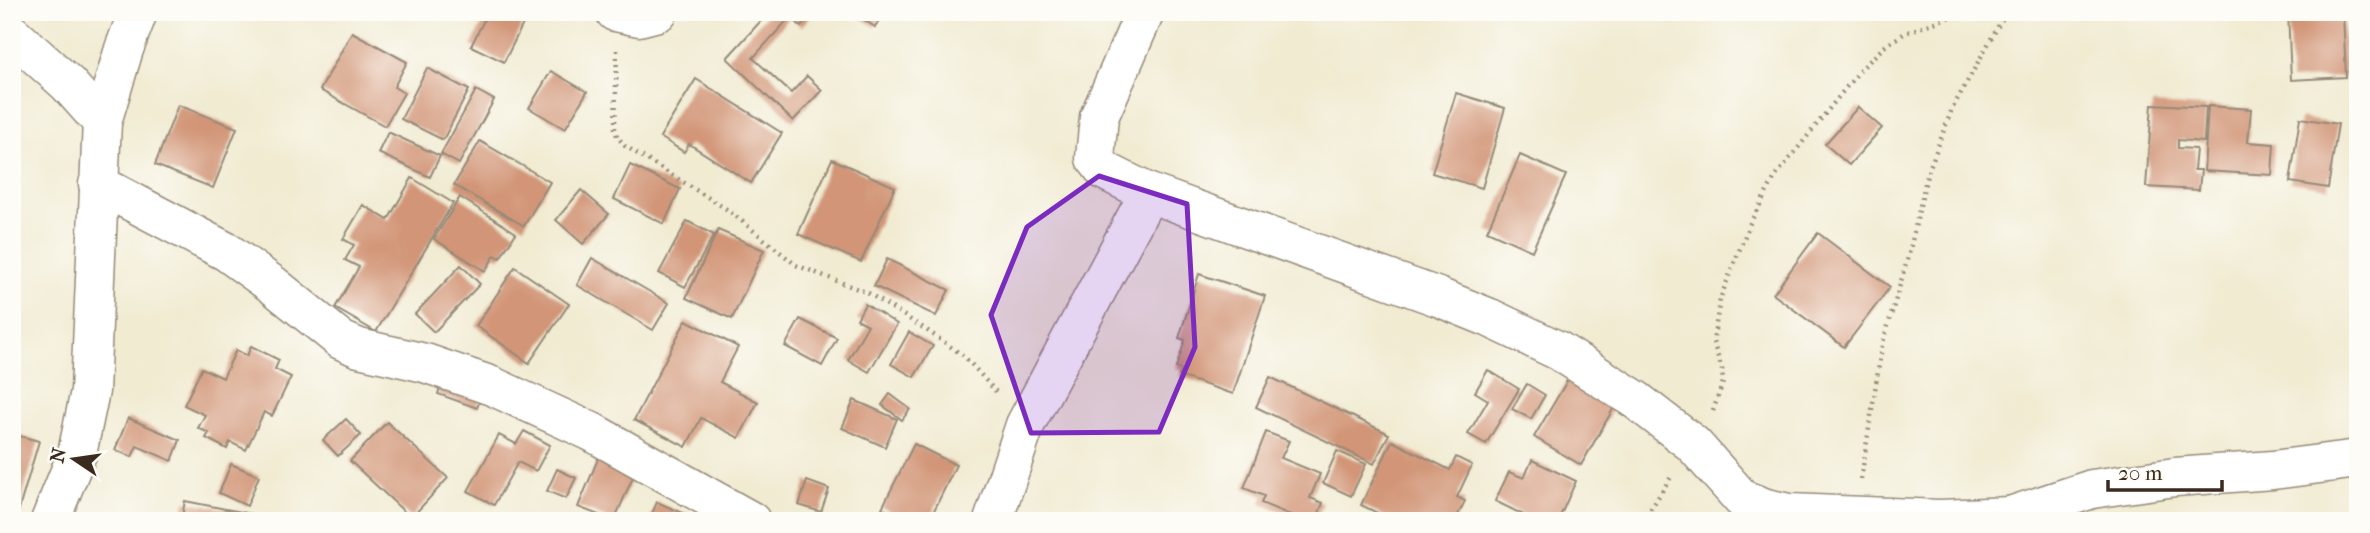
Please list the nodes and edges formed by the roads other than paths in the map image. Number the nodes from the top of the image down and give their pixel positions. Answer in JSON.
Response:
{"nodes":[{"id":1,"x":138,"y":12,"type":"edge"},
{"id":2,"x":658,"y":12,"type":"edge"},
{"id":3,"x":1145,"y":12,"type":"edge"},
{"id":4,"x":616,"y":13,"type":"edge"},
{"id":5,"x":12,"y":34,"type":"edge"},
{"id":6,"x":102,"y":122,"type":"junction"},
{"id":7,"x":98,"y":184,"type":"junction"},
{"id":8,"x":1149,"y":193,"type":"junction"},
{"id":9,"x":2358,"y":459,"type":"edge"},
{"id":10,"x":1749,"y":510,"type":"edge"},
{"id":11,"x":2006,"y":518,"type":"edge"},
{"id":12,"x":50,"y":521,"type":"edge"},
{"id":13,"x":751,"y":521,"type":"edge"},
{"id":14,"x":992,"y":521,"type":"edge"}],
"edges":[{"from":1,"to":6,"type":"street"},
{"from":2,"to":4,"type":"street"},
{"from":3,"to":8,"type":"street"},
{"from":5,"to":6,"type":"street"},
{"from":6,"to":7,"type":"street"},
{"from":7,"to":12,"type":"street"},
{"from":7,"to":13,"type":"street"},
{"from":8,"to":10,"type":"street"},
{"from":8,"to":14,"type":"street"},
{"from":9,"to":11,"type":"street"},
{"from":10,"to":11,"type":"street"}]}
